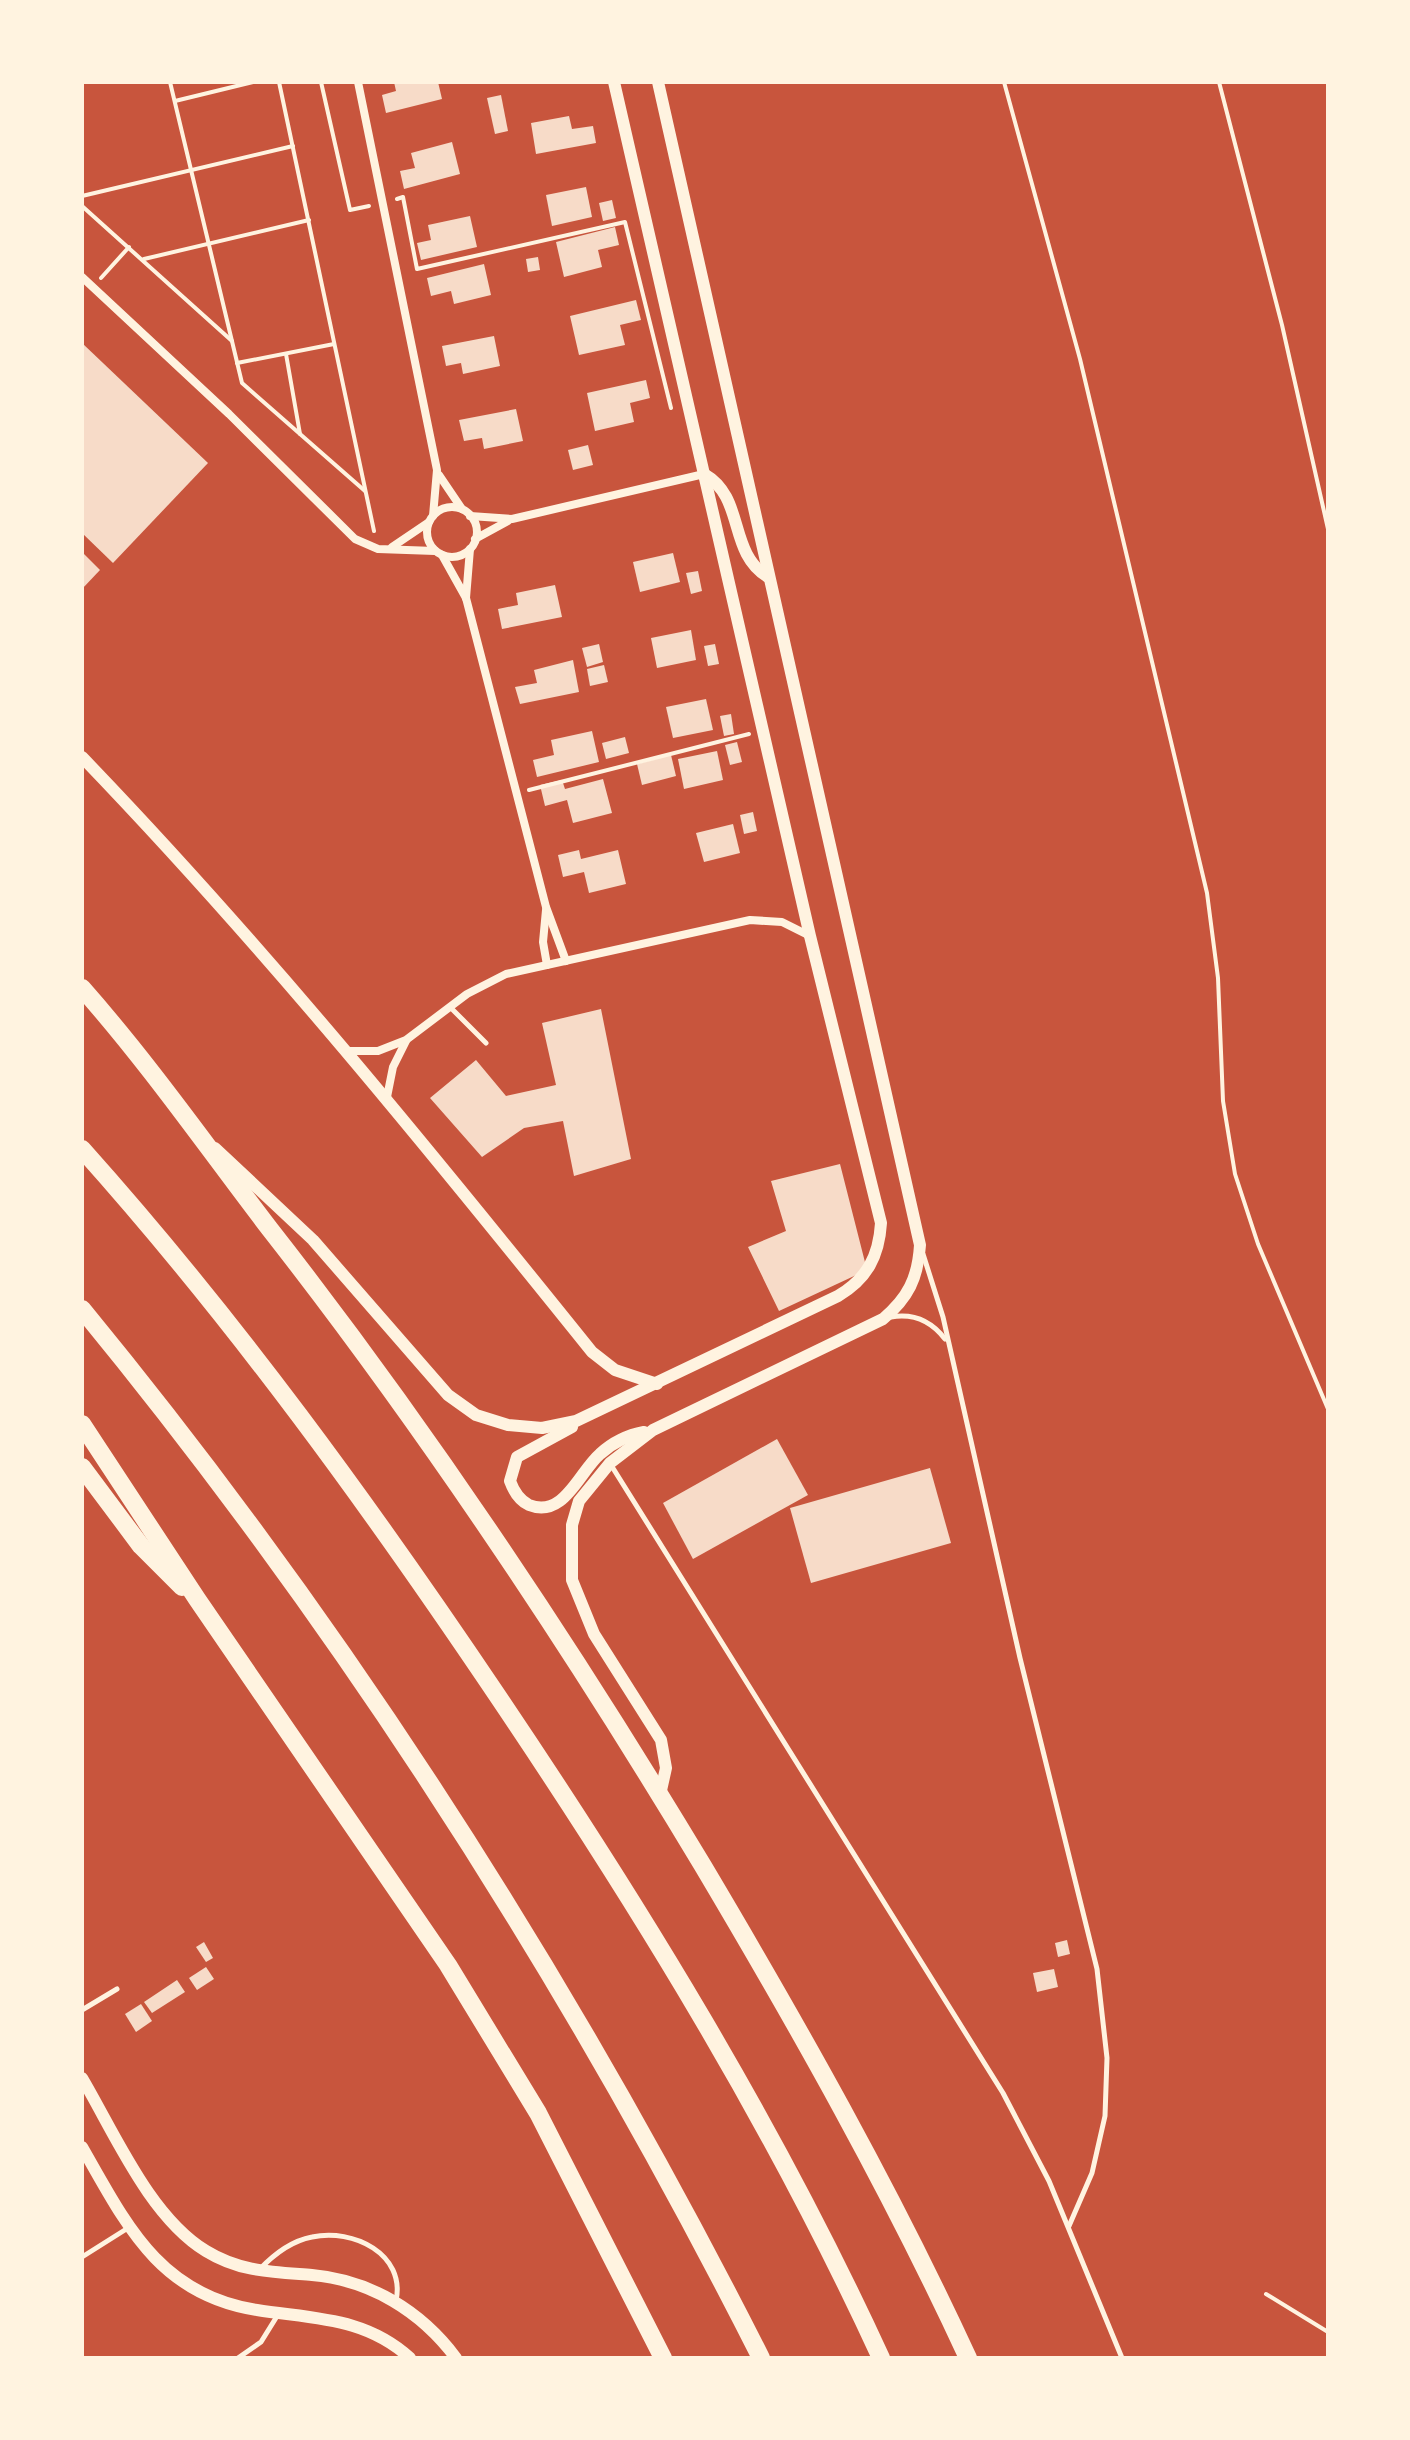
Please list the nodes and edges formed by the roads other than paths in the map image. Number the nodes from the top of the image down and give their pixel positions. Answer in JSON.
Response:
{"nodes":[{"id":1,"x":358,"y":82,"type":"edge"},
{"id":2,"x":614,"y":82,"type":"edge"},
{"id":3,"x":658,"y":82,"type":"edge"},
{"id":4,"x":86,"y":284,"type":"edge"},
{"id":5,"x":437,"y":470,"type":"junction"},
{"id":6,"x":704,"y":474,"type":"junction"},
{"id":7,"x":462,"y":509,"type":"junction"},
{"id":8,"x":470,"y":516,"type":"junction"},
{"id":9,"x":431,"y":519,"type":"junction"},
{"id":10,"x":512,"y":519,"type":"junction"},
{"id":11,"x":475,"y":539,"type":"junction"},
{"id":12,"x":392,"y":547,"type":"junction"},
{"id":13,"x":470,"y":549,"type":"junction"},
{"id":14,"x":438,"y":553,"type":"junction"},
{"id":15,"x":768,"y":577,"type":"junction"},
{"id":16,"x":466,"y":598,"type":"junction"},
{"id":17,"x":82,"y":757,"type":"edge"},
{"id":18,"x":546,"y":907,"type":"junction"},
{"id":19,"x":810,"y":936,"type":"junction"},
{"id":20,"x":566,"y":961,"type":"junction"},
{"id":21,"x":547,"y":965,"type":"junction"},
{"id":22,"x":82,"y":988,"type":"edge"},
{"id":23,"x":449,"y":1007,"type":"junction"},
{"id":24,"x":406,"y":1040,"type":"junction"},
{"id":25,"x":486,"y":1043,"type":"dead end"},
{"id":26,"x":348,"y":1051,"type":"junction"},
{"id":27,"x":387,"y":1097,"type":"junction"},
{"id":28,"x":205,"y":1140,"type":"junction"},
{"id":29,"x":82,"y":1149,"type":"edge"},
{"id":30,"x":920,"y":1245,"type":"junction"},
{"id":31,"x":82,"y":1309,"type":"edge"},
{"id":32,"x":883,"y":1319,"type":"junction"},
{"id":33,"x":947,"y":1342,"type":"junction"},
{"id":34,"x":657,"y":1384,"type":"junction"},
{"id":35,"x":592,"y":1414,"type":"junction"},
{"id":36,"x":82,"y":1424,"type":"edge"},
{"id":37,"x":653,"y":1430,"type":"junction"},
{"id":38,"x":610,"y":1463,"type":"junction"},
{"id":39,"x":82,"y":1467,"type":"edge"},
{"id":40,"x":197,"y":1599,"type":"junction"},
{"id":41,"x":660,"y":1795,"type":"junction"},
{"id":42,"x":117,"y":1989,"type":"dead end"},
{"id":43,"x":82,"y":2010,"type":"edge"},
{"id":44,"x":82,"y":2078,"type":"edge"},
{"id":45,"x":83,"y":2150,"type":"edge"},
{"id":46,"x":1069,"y":2226,"type":"junction"},
{"id":47,"x":128,"y":2228,"type":"junction"},
{"id":48,"x":82,"y":2257,"type":"edge"},
{"id":49,"x":257,"y":2272,"type":"junction"},
{"id":50,"x":396,"y":2302,"type":"junction"},
{"id":51,"x":279,"y":2313,"type":"junction"},
{"id":52,"x":652,"y":2335,"type":"junction"},
{"id":53,"x":238,"y":2358,"type":"edge"},
{"id":54,"x":410,"y":2358,"type":"edge"},
{"id":55,"x":456,"y":2358,"type":"edge"},
{"id":56,"x":663,"y":2358,"type":"edge"},
{"id":57,"x":672,"y":2358,"type":"edge"},
{"id":58,"x":761,"y":2358,"type":"edge"},
{"id":59,"x":881,"y":2358,"type":"edge"},
{"id":60,"x":968,"y":2358,"type":"edge"},
{"id":61,"x":1122,"y":2358,"type":"edge"}],
"edges":[{"from":1,"to":5,"type":"street"},
{"from":2,"to":6,"type":"street"},
{"from":3,"to":15,"type":"street"},
{"from":4,"to":12,"type":"street"},
{"from":5,"to":7,"type":"street"},
{"from":5,"to":9,"type":"street"},
{"from":6,"to":10,"type":"street"},
{"from":6,"to":15,"type":"street"},
{"from":6,"to":19,"type":"street"},
{"from":7,"to":8,"type":"street"},
{"from":7,"to":9,"type":"street"},
{"from":8,"to":10,"type":"street"},
{"from":8,"to":11,"type":"street"},
{"from":9,"to":12,"type":"street"},
{"from":9,"to":14,"type":"street"},
{"from":10,"to":11,"type":"street"},
{"from":11,"to":13,"type":"street"},
{"from":12,"to":14,"type":"street"},
{"from":13,"to":14,"type":"street"},
{"from":13,"to":16,"type":"street"},
{"from":14,"to":16,"type":"street"},
{"from":15,"to":30,"type":"street"},
{"from":16,"to":18,"type":"street"},
{"from":17,"to":26,"type":"street"},
{"from":18,"to":20,"type":"street"},
{"from":18,"to":21,"type":"street"},
{"from":19,"to":20,"type":"street"},
{"from":19,"to":34,"type":"street"},
{"from":20,"to":21,"type":"street"},
{"from":21,"to":23,"type":"street"},
{"from":22,"to":28,"type":"highway"},
{"from":23,"to":24,"type":"street"},
{"from":23,"to":25,"type":"lane"},
{"from":24,"to":26,"type":"street"},
{"from":24,"to":27,"type":"street"},
{"from":26,"to":27,"type":"street"},
{"from":27,"to":34,"type":"street"},
{"from":28,"to":35,"type":"street"},
{"from":28,"to":41,"type":"highway"},
{"from":29,"to":59,"type":"highway"},
{"from":30,"to":32,"type":"street"},
{"from":30,"to":33,"type":"lane"},
{"from":31,"to":58,"type":"highway"},
{"from":32,"to":33,"type":"lane"},
{"from":32,"to":37,"type":"street"},
{"from":33,"to":46,"type":"lane"},
{"from":34,"to":35,"type":"street"},
{"from":35,"to":37,"type":"street"},
{"from":36,"to":40,"type":"highway"},
{"from":37,"to":38,"type":"street"},
{"from":38,"to":41,"type":"street"},
{"from":38,"to":46,"type":"lane"},
{"from":39,"to":40,"type":"highway"},
{"from":40,"to":52,"type":"highway"},
{"from":41,"to":60,"type":"highway"},
{"from":42,"to":43,"type":"lane"},
{"from":44,"to":49,"type":"street"},
{"from":45,"to":47,"type":"street"},
{"from":46,"to":61,"type":"lane"},
{"from":47,"to":48,"type":"lane"},
{"from":47,"to":51,"type":"street"},
{"from":49,"to":50,"type":"street"},
{"from":49,"to":50,"type":"lane"},
{"from":50,"to":55,"type":"street"},
{"from":51,"to":53,"type":"lane"},
{"from":51,"to":54,"type":"street"},
{"from":52,"to":56,"type":"highway"},
{"from":52,"to":57,"type":"highway"}]}
